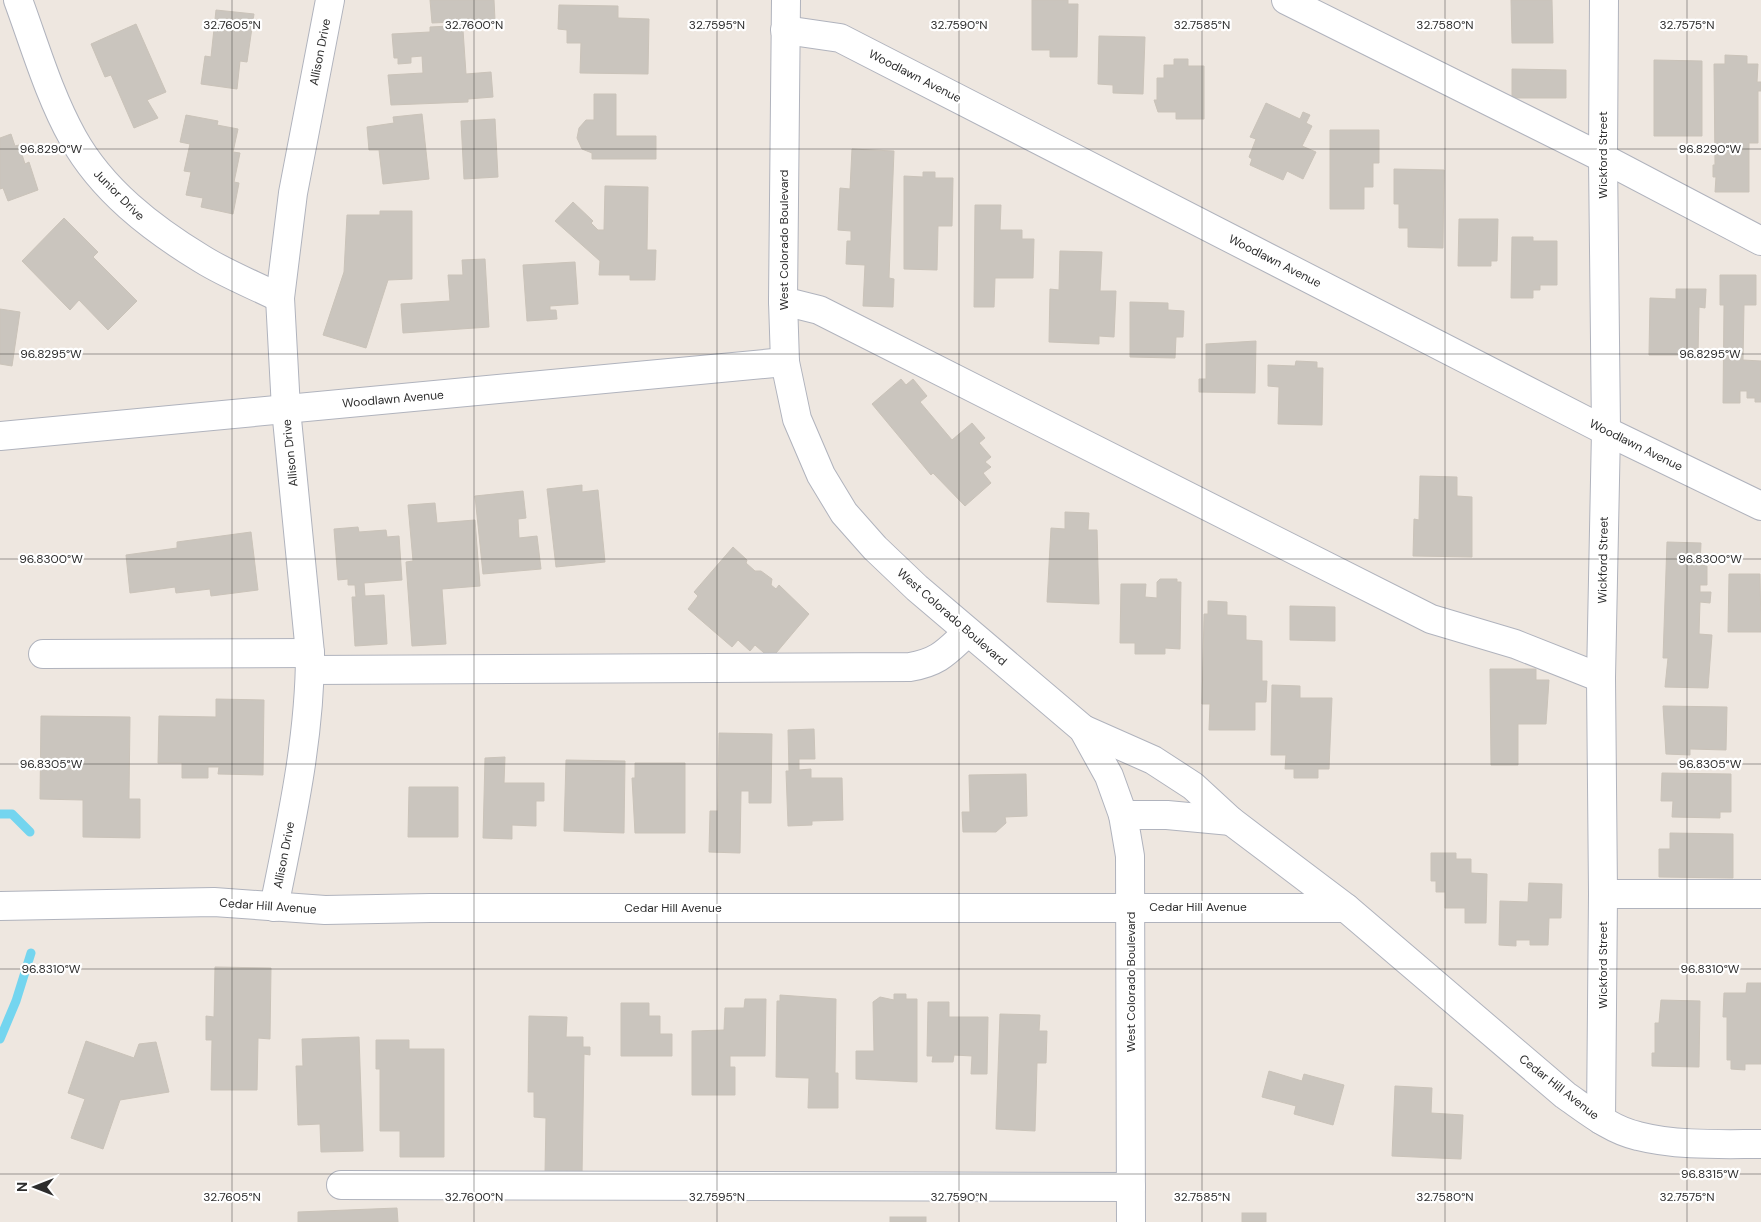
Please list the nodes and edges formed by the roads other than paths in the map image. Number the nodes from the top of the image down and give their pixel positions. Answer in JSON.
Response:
{"nodes":[{"id":1,"x":18,"y":0,"type":"edge"},
{"id":2,"x":330,"y":0,"type":"edge"},
{"id":3,"x":786,"y":0,"type":"edge"},
{"id":4,"x":1286,"y":0,"type":"edge"},
{"id":5,"x":1604,"y":0,"type":"edge"},
{"id":6,"x":785,"y":30,"type":"junction"},
{"id":7,"x":1603,"y":158,"type":"junction"},
{"id":8,"x":1761,"y":241,"type":"edge"},
{"id":9,"x":280,"y":298,"type":"junction"},
{"id":10,"x":783,"y":301,"type":"junction"},
{"id":11,"x":785,"y":362,"type":"junction"},
{"id":12,"x":286,"y":409,"type":"junction"},
{"id":13,"x":1606,"y":431,"type":"junction"},
{"id":14,"x":0,"y":436,"type":"edge"},
{"id":15,"x":1761,"y":506,"type":"edge"},
{"id":16,"x":968,"y":632,"type":"junction"},
{"id":17,"x":43,"y":654,"type":"dead end"},
{"id":18,"x":310,"y":662,"type":"junction"},
{"id":19,"x":1601,"y":678,"type":"junction"},
{"id":20,"x":1083,"y":729,"type":"junction"},
{"id":21,"x":1123,"y":815,"type":"junction"},
{"id":22,"x":1231,"y":821,"type":"junction"},
{"id":23,"x":1603,"y":894,"type":"junction"},
{"id":24,"x":1761,"y":894,"type":"edge"},
{"id":25,"x":0,"y":906,"type":"edge"},
{"id":26,"x":274,"y":907,"type":"junction"},
{"id":27,"x":1131,"y":907,"type":"junction"},
{"id":28,"x":1346,"y":908,"type":"junction"},
{"id":29,"x":1601,"y":1120,"type":"junction"},
{"id":30,"x":1761,"y":1144,"type":"edge"},
{"id":31,"x":341,"y":1185,"type":"dead end"},
{"id":32,"x":1131,"y":1187,"type":"junction"},
{"id":33,"x":1131,"y":1222,"type":"edge"}],
"edges":[{"from":1,"to":9,"type":"street","name":"Junior Drive"},
{"from":2,"to":9,"type":"street","name":"Allison Drive"},
{"from":3,"to":6,"type":"street","name":"West Colorado Boulevard"},
{"from":4,"to":7,"type":"street"},
{"from":5,"to":7,"type":"street","name":"Wickford Street"},
{"from":6,"to":10,"type":"street","name":"West Colorado Boulevard"},
{"from":6,"to":13,"type":"street","name":"Woodlawn Avenue"},
{"from":7,"to":8,"type":"street"},
{"from":7,"to":13,"type":"street","name":"Wickford Street"},
{"from":9,"to":12,"type":"street","name":"Allison Drive"},
{"from":10,"to":11,"type":"street","name":"West Colorado Boulevard"},
{"from":10,"to":19,"type":"street"},
{"from":11,"to":12,"type":"street","name":"Woodlawn Avenue"},
{"from":11,"to":16,"type":"street","name":"West Colorado Boulevard"},
{"from":12,"to":14,"type":"street","name":"Woodlawn Avenue"},
{"from":12,"to":18,"type":"street","name":"Allison Drive"},
{"from":13,"to":15,"type":"street","name":"Woodlawn Avenue"},
{"from":13,"to":19,"type":"street","name":"Wickford Street"},
{"from":16,"to":18,"type":"street"},
{"from":16,"to":20,"type":"street","name":"West Colorado Boulevard"},
{"from":17,"to":18,"type":"street"},
{"from":18,"to":26,"type":"street","name":"Allison Drive"},
{"from":19,"to":23,"type":"street","name":"Wickford Street"},
{"from":20,"to":21,"type":"street","name":"West Colorado Boulevard"},
{"from":20,"to":22,"type":"street","name":"Cedar Hill Avenue"},
{"from":21,"to":22,"type":"street"},
{"from":21,"to":27,"type":"street","name":"West Colorado Boulevard"},
{"from":22,"to":28,"type":"street","name":"Cedar Hill Avenue"},
{"from":23,"to":24,"type":"street"},
{"from":23,"to":29,"type":"street","name":"Wickford Street"},
{"from":25,"to":26,"type":"street","name":"Cedar Hill Avenue"},
{"from":26,"to":27,"type":"street","name":"Cedar Hill Avenue"},
{"from":27,"to":28,"type":"street","name":"Cedar Hill Avenue"},
{"from":27,"to":32,"type":"street","name":"West Colorado Boulevard"},
{"from":28,"to":29,"type":"street","name":"Cedar Hill Avenue"},
{"from":29,"to":30,"type":"street","name":"Cedar Hill Avenue"},
{"from":31,"to":32,"type":"street"},
{"from":32,"to":33,"type":"street","name":"West Colorado Boulevard"}]}
